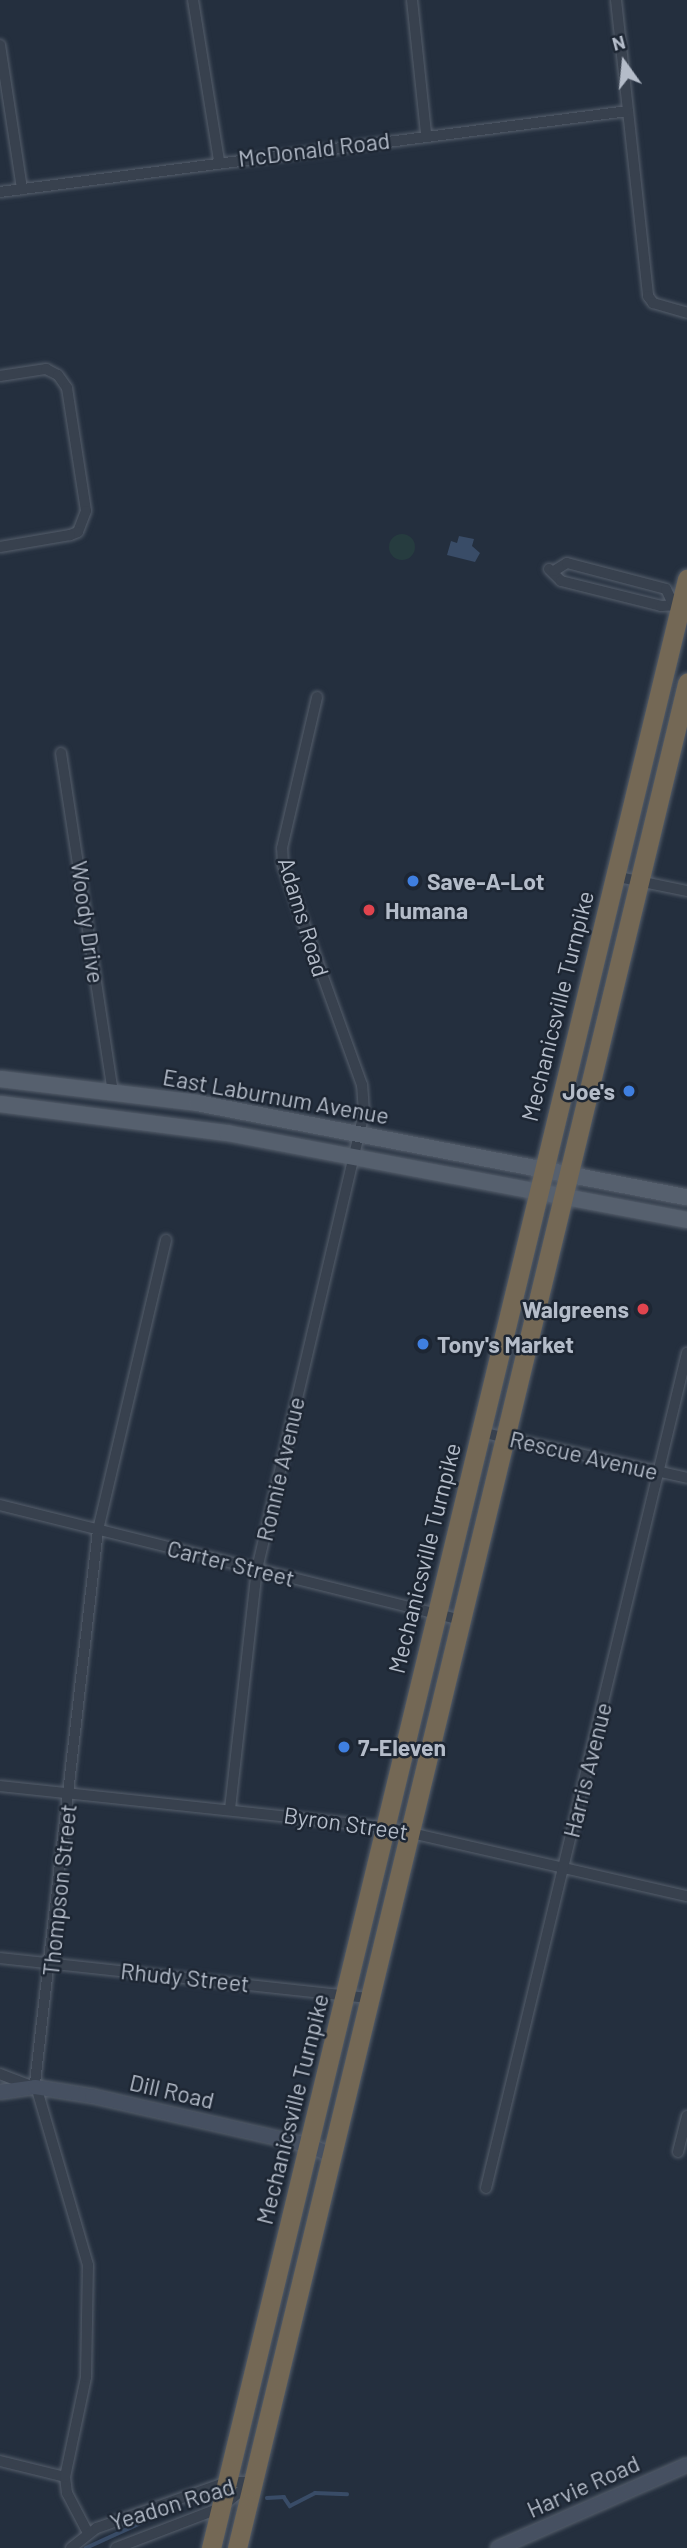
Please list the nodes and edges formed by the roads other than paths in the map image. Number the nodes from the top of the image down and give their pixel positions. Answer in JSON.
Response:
{"nodes":[{"id":1,"x":192,"y":0,"type":"edge"},
{"id":2,"x":412,"y":0,"type":"edge"},
{"id":3,"x":616,"y":0,"type":"edge"},
{"id":4,"x":0,"y":45,"type":"edge"},
{"id":5,"x":628,"y":111,"type":"junction"},
{"id":6,"x":426,"y":134,"type":"junction"},
{"id":7,"x":219,"y":162,"type":"junction"},
{"id":8,"x":22,"y":188,"type":"junction"},
{"id":9,"x":0,"y":192,"type":"edge"},
{"id":10,"x":687,"y":313,"type":"edge"},
{"id":11,"x":0,"y":376,"type":"edge"},
{"id":12,"x":0,"y":547,"type":"edge"},
{"id":13,"x":687,"y":579,"type":"edge"},
{"id":14,"x":680,"y":604,"type":"edge"},
{"id":15,"x":687,"y":683,"type":"edge"},
{"id":16,"x":317,"y":697,"type":"dead end"},
{"id":17,"x":61,"y":753,"type":"dead end"},
{"id":18,"x":614,"y":876,"type":"junction"},
{"id":19,"x":637,"y":881,"type":"junction"},
{"id":20,"x":687,"y":891,"type":"edge"},
{"id":21,"x":0,"y":1079,"type":"edge"},
{"id":22,"x":113,"y":1091,"type":"junction"},
{"id":23,"x":0,"y":1104,"type":"edge"},
{"id":24,"x":359,"y":1134,"type":"junction"},
{"id":25,"x":354,"y":1156,"type":"junction"},
{"id":26,"x":543,"y":1168,"type":"junction"},
{"id":27,"x":568,"y":1174,"type":"junction"},
{"id":28,"x":537,"y":1191,"type":"junction"},
{"id":29,"x":562,"y":1195,"type":"junction"},
{"id":30,"x":687,"y":1198,"type":"edge"},
{"id":31,"x":687,"y":1220,"type":"edge"},
{"id":32,"x":166,"y":1240,"type":"dead end"},
{"id":33,"x":687,"y":1353,"type":"edge"},
{"id":34,"x":480,"y":1432,"type":"junction"},
{"id":35,"x":505,"y":1437,"type":"junction"},
{"id":36,"x":659,"y":1472,"type":"junction"},
{"id":37,"x":687,"y":1478,"type":"edge"},
{"id":38,"x":0,"y":1505,"type":"edge"},
{"id":39,"x":98,"y":1530,"type":"junction"},
{"id":40,"x":257,"y":1569,"type":"junction"},
{"id":41,"x":436,"y":1613,"type":"junction"},
{"id":42,"x":462,"y":1620,"type":"junction"},
{"id":43,"x":0,"y":1786,"type":"edge"},
{"id":44,"x":70,"y":1793,"type":"junction"},
{"id":45,"x":230,"y":1809,"type":"junction"},
{"id":46,"x":385,"y":1827,"type":"junction"},
{"id":47,"x":410,"y":1831,"type":"junction"},
{"id":48,"x":564,"y":1866,"type":"junction"},
{"id":49,"x":687,"y":1895,"type":"edge"},
{"id":50,"x":0,"y":1958,"type":"edge"},
{"id":51,"x":52,"y":1963,"type":"junction"},
{"id":52,"x":344,"y":1995,"type":"junction"},
{"id":53,"x":370,"y":1998,"type":"junction"},
{"id":54,"x":0,"y":2074,"type":"edge"},
{"id":55,"x":35,"y":2087,"type":"junction"},
{"id":56,"x":0,"y":2092,"type":"edge"},
{"id":57,"x":687,"y":2116,"type":"edge"},
{"id":58,"x":308,"y":2145,"type":"junction"},
{"id":59,"x":678,"y":2152,"type":"dead end"},
{"id":60,"x":332,"y":2155,"type":"junction"},
{"id":61,"x":486,"y":2188,"type":"dead end"},
{"id":62,"x":0,"y":2461,"type":"edge"},
{"id":63,"x":687,"y":2465,"type":"edge"},
{"id":64,"x":65,"y":2477,"type":"junction"},
{"id":65,"x":227,"y":2482,"type":"junction"},
{"id":66,"x":253,"y":2482,"type":"junction"},
{"id":67,"x":220,"y":2508,"type":"junction"},
{"id":68,"x":88,"y":2533,"type":"junction"},
{"id":69,"x":71,"y":2548,"type":"edge"},
{"id":70,"x":116,"y":2548,"type":"edge"},
{"id":71,"x":211,"y":2548,"type":"edge"},
{"id":72,"x":237,"y":2548,"type":"edge"},
{"id":73,"x":498,"y":2548,"type":"edge"}],
"edges":[{"from":1,"to":7,"type":"street"},
{"from":2,"to":6,"type":"street"},
{"from":3,"to":5,"type":"street"},
{"from":4,"to":8,"type":"street"},
{"from":5,"to":6,"type":"street","name":"McDonald Road"},
{"from":5,"to":10,"type":"street"},
{"from":6,"to":7,"type":"street","name":"McDonald Road"},
{"from":7,"to":8,"type":"street","name":"McDonald Road"},
{"from":8,"to":9,"type":"street","name":"McDonald Road"},
{"from":11,"to":12,"type":"street"},
{"from":13,"to":14,"type":"highway","name":"Mechanicsville Turnpike"},
{"from":14,"to":14,"type":"street"},
{"from":14,"to":18,"type":"highway","name":"Mechanicsville Turnpike"},
{"from":15,"to":19,"type":"highway"},
{"from":16,"to":24,"type":"street","name":"Adams Road"},
{"from":17,"to":22,"type":"street","name":"Woody Drive"},
{"from":18,"to":19,"type":"street"},
{"from":18,"to":26,"type":"highway","name":"Mechanicsville Turnpike"},
{"from":19,"to":20,"type":"street"},
{"from":19,"to":27,"type":"highway"},
{"from":21,"to":22,"type":"main road","name":"East Laburnum Avenue"},
{"from":22,"to":24,"type":"main road","name":"East Laburnum Avenue"},
{"from":23,"to":25,"type":"main road","name":"East Laburnum Avenue"},
{"from":24,"to":25,"type":"street","name":"Ronnie Avenue"},
{"from":24,"to":26,"type":"main road","name":"East Laburnum Avenue"},
{"from":25,"to":28,"type":"main road","name":"East Laburnum Avenue"},
{"from":25,"to":40,"type":"street","name":"Ronnie Avenue"},
{"from":26,"to":27,"type":"main road","name":"East Laburnum Avenue"},
{"from":26,"to":28,"type":"highway","name":"Mechanicsville Turnpike"},
{"from":27,"to":29,"type":"highway"},
{"from":27,"to":30,"type":"main road"},
{"from":28,"to":29,"type":"main road","name":"East Laburnum Avenue"},
{"from":28,"to":34,"type":"highway","name":"Mechanicsville Turnpike"},
{"from":29,"to":31,"type":"main road"},
{"from":29,"to":35,"type":"highway"},
{"from":32,"to":39,"type":"street","name":"Thompson Street"},
{"from":33,"to":36,"type":"street","name":"Harris Avenue"},
{"from":34,"to":35,"type":"street","name":"Rescue Avenue"},
{"from":34,"to":41,"type":"highway","name":"Mechanicsville Turnpike"},
{"from":35,"to":36,"type":"street","name":"Rescue Avenue"},
{"from":35,"to":42,"type":"highway"},
{"from":36,"to":37,"type":"street","name":"Rescue Avenue"},
{"from":36,"to":48,"type":"street","name":"Harris Avenue"},
{"from":38,"to":39,"type":"street","name":"Carter Street"},
{"from":39,"to":40,"type":"street","name":"Carter Street"},
{"from":39,"to":44,"type":"street","name":"Thompson Street"},
{"from":40,"to":41,"type":"street","name":"Carter Street"},
{"from":40,"to":45,"type":"street","name":"Ronnie Avenue"},
{"from":41,"to":42,"type":"street","name":"Carter Street"},
{"from":41,"to":46,"type":"highway","name":"Mechanicsville Turnpike"},
{"from":42,"to":47,"type":"highway"},
{"from":43,"to":44,"type":"street","name":"Byron Street"},
{"from":44,"to":45,"type":"street","name":"Byron Street"},
{"from":44,"to":51,"type":"street","name":"Thompson Street"},
{"from":45,"to":46,"type":"street","name":"Byron Street"},
{"from":46,"to":47,"type":"street","name":"Byron Street"},
{"from":46,"to":52,"type":"highway","name":"Mechanicsville Turnpike"},
{"from":47,"to":48,"type":"street","name":"Byron Street"},
{"from":47,"to":53,"type":"highway"},
{"from":48,"to":49,"type":"street","name":"Byron Street"},
{"from":48,"to":61,"type":"street","name":"Harris Avenue"},
{"from":50,"to":51,"type":"street","name":"Rhudy Street"},
{"from":51,"to":52,"type":"street","name":"Rhudy Street"},
{"from":51,"to":55,"type":"street","name":"Thompson Street"},
{"from":52,"to":53,"type":"street","name":"Rhudy Street"},
{"from":52,"to":58,"type":"highway","name":"Mechanicsville Turnpike"},
{"from":53,"to":60,"type":"highway"},
{"from":54,"to":55,"type":"street"},
{"from":55,"to":56,"type":"street","name":"Dill Road"},
{"from":55,"to":58,"type":"street","name":"Dill Road"},
{"from":55,"to":64,"type":"street","name":"Thompson Street"},
{"from":57,"to":59,"type":"street"},
{"from":58,"to":60,"type":"street","name":"Dill Road"},
{"from":58,"to":65,"type":"highway","name":"Mechanicsville Turnpike"},
{"from":60,"to":66,"type":"highway"},
{"from":62,"to":64,"type":"street"},
{"from":63,"to":73,"type":"street","name":"Harvie Road"},
{"from":64,"to":68,"type":"street"},
{"from":65,"to":66,"type":"street","name":"Yeadon Road"},
{"from":65,"to":67,"type":"highway","name":"Mechanicsville Turnpike"},
{"from":65,"to":68,"type":"street","name":"Yeadon Road"},
{"from":66,"to":67,"type":"street","name":"Yeadon Road"},
{"from":66,"to":72,"type":"highway"},
{"from":67,"to":70,"type":"street","name":"Yeadon Road"},
{"from":67,"to":71,"type":"highway","name":"Mechanicsville Turnpike"},
{"from":68,"to":69,"type":"street","name":"Yeadon Road"}]}
